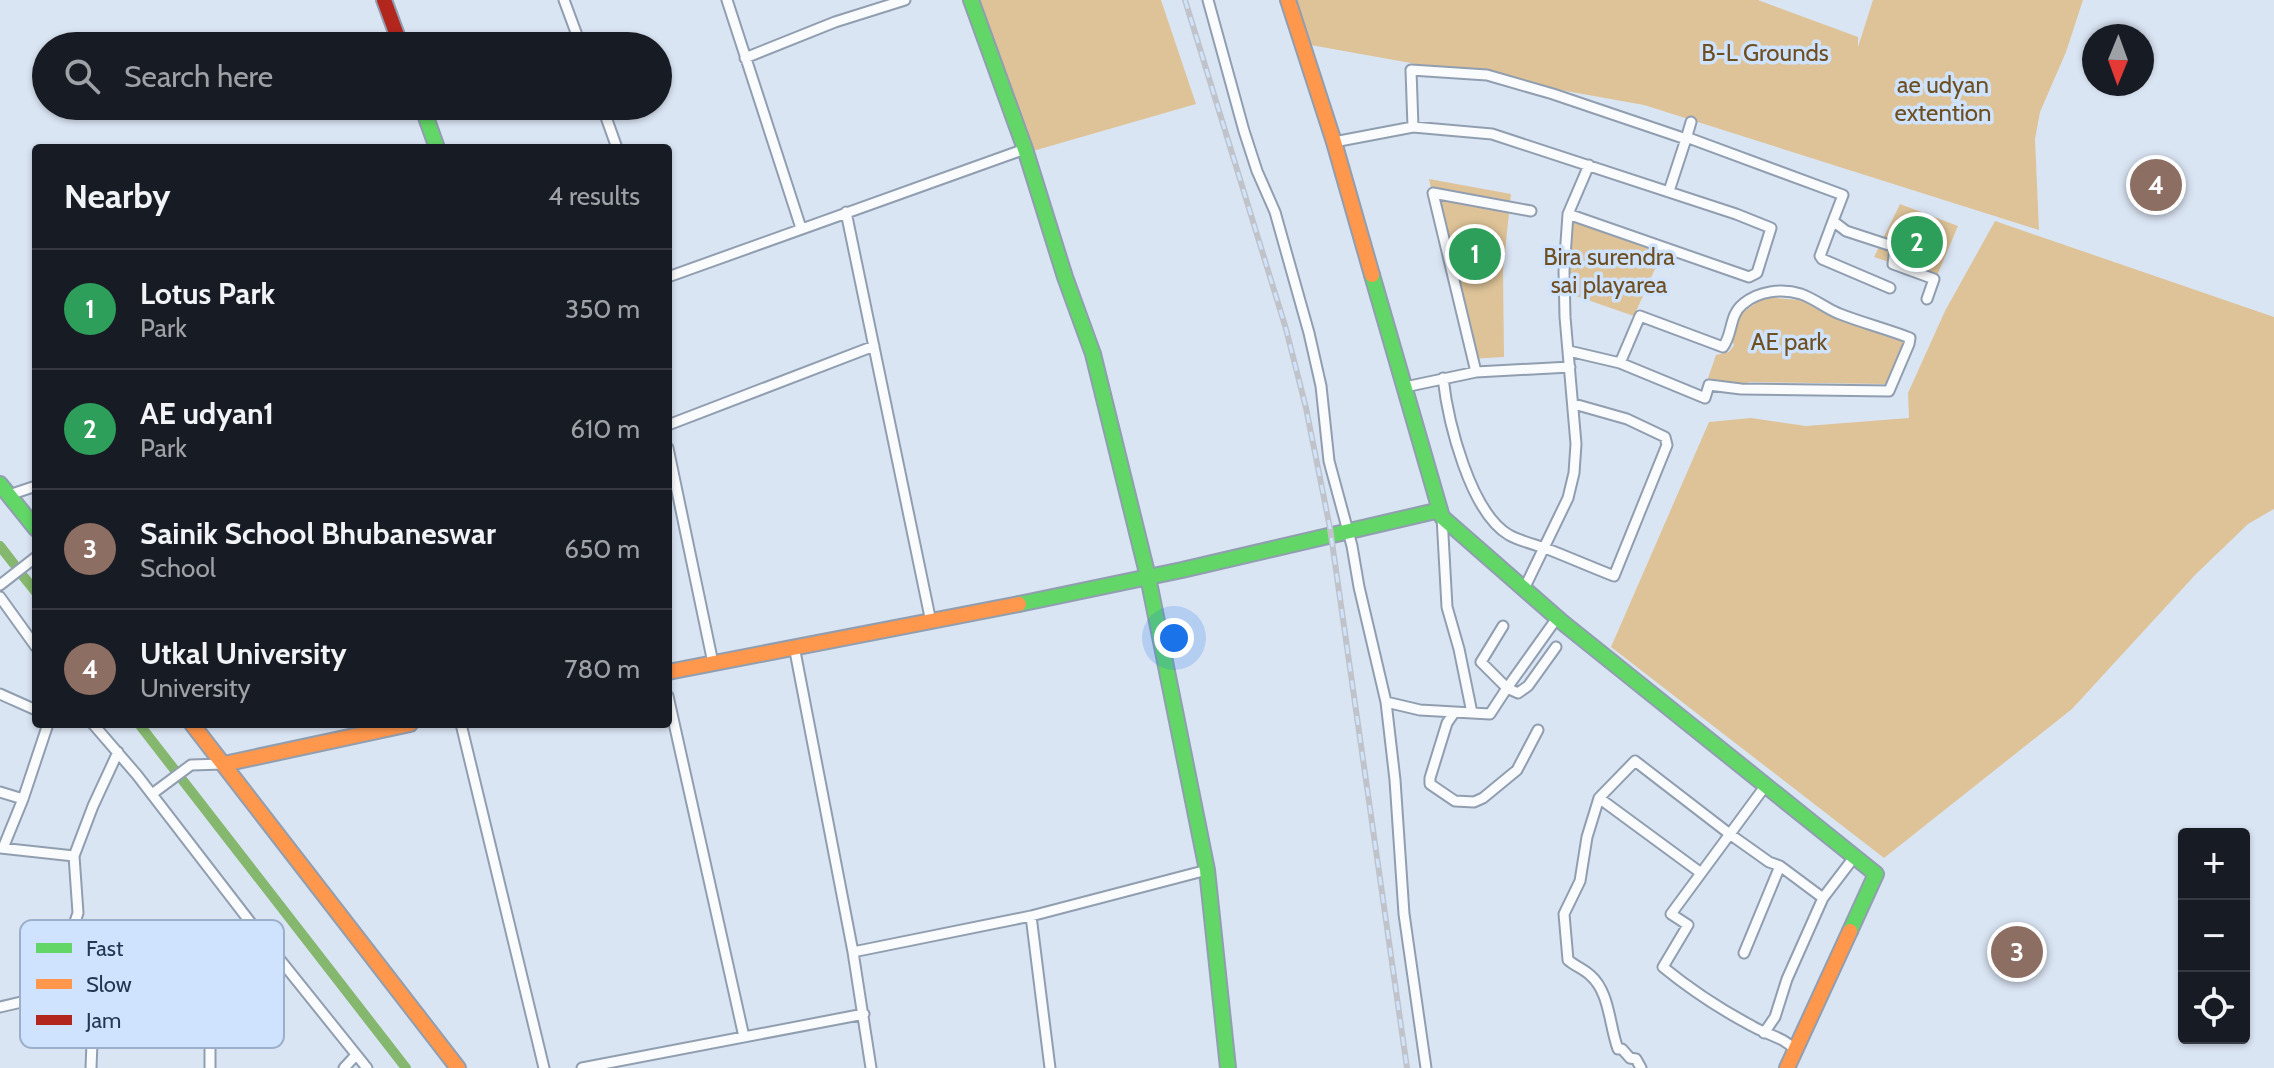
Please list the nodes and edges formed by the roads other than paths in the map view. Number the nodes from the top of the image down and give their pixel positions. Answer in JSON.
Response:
{"nodes":[{"id":1,"x":384,"y":0,"type":"edge"},
{"id":2,"x":564,"y":0,"type":"edge"},
{"id":3,"x":727,"y":0,"type":"edge"},
{"id":4,"x":905,"y":0,"type":"edge"},
{"id":5,"x":971,"y":0,"type":"edge"},
{"id":6,"x":1208,"y":0,"type":"edge"},
{"id":7,"x":1288,"y":0,"type":"edge"},
{"id":8,"x":396,"y":32,"type":"edge"},
{"id":9,"x":576,"y":32,"type":"edge"},
{"id":10,"x":745,"y":58,"type":"junction"},
{"id":11,"x":427,"y":120,"type":"edge"},
{"id":12,"x":607,"y":120,"type":"edge"},
{"id":13,"x":1691,"y":122,"type":"dead end"},
{"id":14,"x":1413,"y":127,"type":"junction"},
{"id":15,"x":1686,"y":138,"type":"junction"},
{"id":16,"x":1334,"y":142,"type":"junction"},
{"id":17,"x":436,"y":144,"type":"edge"},
{"id":18,"x":616,"y":144,"type":"edge"},
{"id":19,"x":1025,"y":149,"type":"junction"},
{"id":20,"x":1589,"y":165,"type":"junction"},
{"id":21,"x":1669,"y":191,"type":"junction"},
{"id":22,"x":1531,"y":211,"type":"dead end"},
{"id":23,"x":846,"y":212,"type":"junction"},
{"id":24,"x":1568,"y":214,"type":"junction"},
{"id":25,"x":1833,"y":221,"type":"junction"},
{"id":26,"x":801,"y":228,"type":"junction"},
{"id":27,"x":672,"y":276,"type":"edge"},
{"id":28,"x":1890,"y":288,"type":"dead end"},
{"id":29,"x":1927,"y":299,"type":"dead end"},
{"id":30,"x":874,"y":346,"type":"junction"},
{"id":31,"x":1569,"y":351,"type":"junction"},
{"id":32,"x":1620,"y":363,"type":"junction"},
{"id":33,"x":1570,"y":367,"type":"junction"},
{"id":34,"x":1476,"y":372,"type":"junction"},
{"id":35,"x":1443,"y":378,"type":"junction"},
{"id":36,"x":1405,"y":387,"type":"junction"},
{"id":37,"x":1574,"y":404,"type":"junction"},
{"id":38,"x":672,"y":423,"type":"edge"},
{"id":39,"x":672,"y":467,"type":"edge"},
{"id":40,"x":32,"y":486,"type":"edge"},
{"id":41,"x":5,"y":489,"type":"edge"},
{"id":42,"x":1441,"y":514,"type":"junction"},
{"id":43,"x":32,"y":524,"type":"edge"},
{"id":44,"x":1348,"y":529,"type":"junction"},
{"id":45,"x":1545,"y":548,"type":"junction"},
{"id":46,"x":32,"y":560,"type":"edge"},
{"id":47,"x":1148,"y":577,"type":"junction"},
{"id":48,"x":0,"y":585,"type":"edge"},
{"id":49,"x":1524,"y":589,"type":"junction"},
{"id":50,"x":0,"y":597,"type":"edge"},
{"id":51,"x":1557,"y":618,"type":"junction"},
{"id":52,"x":931,"y":622,"type":"junction"},
{"id":53,"x":1503,"y":626,"type":"dead end"},
{"id":54,"x":32,"y":641,"type":"edge"},
{"id":55,"x":794,"y":646,"type":"junction"},
{"id":56,"x":1556,"y":647,"type":"dead end"},
{"id":57,"x":1481,"y":662,"type":"junction"},
{"id":58,"x":713,"y":663,"type":"junction"},
{"id":59,"x":1463,"y":668,"type":"junction"},
{"id":60,"x":672,"y":671,"type":"edge"},
{"id":61,"x":1507,"y":688,"type":"junction"},
{"id":62,"x":0,"y":694,"type":"edge"},
{"id":63,"x":1386,"y":702,"type":"junction"},
{"id":64,"x":32,"y":708,"type":"edge"},
{"id":65,"x":1454,"y":713,"type":"junction"},
{"id":66,"x":1472,"y":713,"type":"junction"},
{"id":67,"x":672,"y":714,"type":"edge"},
{"id":68,"x":47,"y":728,"type":"edge"},
{"id":69,"x":97,"y":728,"type":"edge"},
{"id":70,"x":195,"y":728,"type":"edge"},
{"id":71,"x":391,"y":728,"type":"edge"},
{"id":72,"x":462,"y":728,"type":"edge"},
{"id":73,"x":1538,"y":730,"type":"dead end"},
{"id":74,"x":118,"y":752,"type":"junction"},
{"id":75,"x":224,"y":764,"type":"junction"},
{"id":76,"x":1766,"y":785,"type":"junction"},
{"id":77,"x":0,"y":792,"type":"edge"},
{"id":78,"x":152,"y":794,"type":"junction"},
{"id":79,"x":1599,"y":798,"type":"junction"},
{"id":80,"x":23,"y":799,"type":"junction"},
{"id":81,"x":1731,"y":835,"type":"junction"},
{"id":82,"x":1,"y":848,"type":"edge"},
{"id":83,"x":74,"y":856,"type":"junction"},
{"id":84,"x":1855,"y":856,"type":"junction"},
{"id":85,"x":1780,"y":866,"type":"junction"},
{"id":86,"x":1207,"y":870,"type":"junction"},
{"id":87,"x":1701,"y":873,"type":"junction"},
{"id":88,"x":1823,"y":898,"type":"junction"},
{"id":89,"x":1031,"y":916,"type":"junction"},
{"id":90,"x":76,"y":920,"type":"edge"},
{"id":91,"x":249,"y":920,"type":"edge"},
{"id":92,"x":853,"y":952,"type":"junction"},
{"id":93,"x":1744,"y":953,"type":"dead end"},
{"id":94,"x":284,"y":965,"type":"edge"},
{"id":95,"x":20,"y":1002,"type":"edge"},
{"id":96,"x":0,"y":1007,"type":"edge"},
{"id":97,"x":864,"y":1014,"type":"junction"},
{"id":98,"x":1764,"y":1033,"type":"junction"},
{"id":99,"x":744,"y":1037,"type":"junction"},
{"id":100,"x":92,"y":1048,"type":"edge"},
{"id":101,"x":210,"y":1048,"type":"edge"},
{"id":102,"x":1795,"y":1050,"type":"junction"},
{"id":103,"x":356,"y":1055,"type":"junction"},
{"id":104,"x":91,"y":1068,"type":"edge"},
{"id":105,"x":210,"y":1068,"type":"edge"},
{"id":106,"x":344,"y":1068,"type":"edge"},
{"id":107,"x":367,"y":1068,"type":"edge"},
{"id":108,"x":458,"y":1068,"type":"edge"},
{"id":109,"x":544,"y":1068,"type":"edge"},
{"id":110,"x":582,"y":1068,"type":"edge"},
{"id":111,"x":871,"y":1068,"type":"edge"},
{"id":112,"x":1050,"y":1068,"type":"edge"},
{"id":113,"x":1228,"y":1068,"type":"edge"},
{"id":114,"x":1426,"y":1068,"type":"edge"},
{"id":115,"x":1641,"y":1068,"type":"edge"},
{"id":116,"x":1787,"y":1068,"type":"edge"}],
"edges":[{"from":1,"to":8,"type":"street"},
{"from":2,"to":9,"type":"street"},
{"from":3,"to":10,"type":"street"},
{"from":4,"to":10,"type":"street"},
{"from":5,"to":19,"type":"street"},
{"from":6,"to":44,"type":"street"},
{"from":7,"to":16,"type":"street"},
{"from":10,"to":26,"type":"street"},
{"from":11,"to":17,"type":"street"},
{"from":12,"to":18,"type":"street"},
{"from":13,"to":15,"type":"street"},
{"from":14,"to":15,"type":"street"},
{"from":14,"to":16,"type":"street"},
{"from":14,"to":20,"type":"street"},
{"from":15,"to":21,"type":"street"},
{"from":15,"to":25,"type":"street"},
{"from":16,"to":36,"type":"street"},
{"from":19,"to":23,"type":"street"},
{"from":19,"to":47,"type":"street"},
{"from":20,"to":21,"type":"street"},
{"from":20,"to":24,"type":"street"},
{"from":21,"to":24,"type":"street"},
{"from":22,"to":34,"type":"street"},
{"from":23,"to":26,"type":"street"},
{"from":23,"to":30,"type":"street"},
{"from":24,"to":31,"type":"street"},
{"from":25,"to":28,"type":"street"},
{"from":25,"to":29,"type":"street"},
{"from":26,"to":27,"type":"street"},
{"from":30,"to":38,"type":"street"},
{"from":30,"to":52,"type":"street"},
{"from":31,"to":32,"type":"street"},
{"from":31,"to":33,"type":"street"},
{"from":32,"to":32,"type":"street"},
{"from":33,"to":34,"type":"street"},
{"from":33,"to":37,"type":"street"},
{"from":34,"to":35,"type":"street"},
{"from":35,"to":36,"type":"street"},
{"from":35,"to":45,"type":"street"},
{"from":36,"to":42,"type":"street"},
{"from":37,"to":45,"type":"street"},
{"from":37,"to":45,"type":"street"},
{"from":39,"to":58,"type":"street"},
{"from":40,"to":41,"type":"street"},
{"from":41,"to":43,"type":"street"},
{"from":42,"to":44,"type":"street"},
{"from":42,"to":49,"type":"street"},
{"from":42,"to":59,"type":"street"},
{"from":44,"to":47,"type":"street"},
{"from":44,"to":63,"type":"street"},
{"from":45,"to":49,"type":"street"},
{"from":46,"to":48,"type":"street"},
{"from":47,"to":52,"type":"street"},
{"from":47,"to":86,"type":"street"},
{"from":49,"to":51,"type":"street"},
{"from":50,"to":54,"type":"street"},
{"from":51,"to":61,"type":"street"},
{"from":51,"to":76,"type":"street"},
{"from":52,"to":55,"type":"street"},
{"from":53,"to":57,"type":"street"},
{"from":55,"to":58,"type":"street"},
{"from":55,"to":92,"type":"street"},
{"from":56,"to":61,"type":"street"},
{"from":57,"to":59,"type":"street"},
{"from":57,"to":61,"type":"street"},
{"from":58,"to":60,"type":"street"},
{"from":59,"to":66,"type":"street"},
{"from":61,"to":66,"type":"street"},
{"from":62,"to":64,"type":"street"},
{"from":63,"to":65,"type":"street"},
{"from":63,"to":114,"type":"street"},
{"from":65,"to":66,"type":"street"},
{"from":65,"to":73,"type":"street"},
{"from":67,"to":99,"type":"street"},
{"from":68,"to":80,"type":"street"},
{"from":69,"to":74,"type":"street"},
{"from":70,"to":75,"type":"street"},
{"from":71,"to":75,"type":"street"},
{"from":72,"to":109,"type":"street"},
{"from":74,"to":78,"type":"street"},
{"from":74,"to":83,"type":"street"},
{"from":75,"to":78,"type":"street"},
{"from":75,"to":108,"type":"street"},
{"from":76,"to":81,"type":"street"},
{"from":76,"to":84,"type":"street"},
{"from":77,"to":80,"type":"street"},
{"from":78,"to":91,"type":"street"},
{"from":79,"to":81,"type":"street"},
{"from":79,"to":87,"type":"street"},
{"from":79,"to":115,"type":"street"},
{"from":80,"to":82,"type":"street"},
{"from":81,"to":85,"type":"street"},
{"from":81,"to":87,"type":"street"},
{"from":82,"to":83,"type":"street"},
{"from":83,"to":90,"type":"street"},
{"from":84,"to":88,"type":"street"},
{"from":84,"to":102,"type":"street"},
{"from":85,"to":88,"type":"street"},
{"from":85,"to":93,"type":"street"},
{"from":86,"to":89,"type":"street"},
{"from":86,"to":113,"type":"street"},
{"from":87,"to":98,"type":"street"},
{"from":88,"to":98,"type":"street"},
{"from":89,"to":92,"type":"street"},
{"from":89,"to":112,"type":"street"},
{"from":92,"to":97,"type":"street"},
{"from":94,"to":103,"type":"street"},
{"from":95,"to":96,"type":"street"},
{"from":97,"to":99,"type":"street"},
{"from":97,"to":111,"type":"street"},
{"from":98,"to":102,"type":"street"},
{"from":99,"to":110,"type":"street"},
{"from":100,"to":104,"type":"street"},
{"from":101,"to":105,"type":"street"},
{"from":102,"to":116,"type":"street"},
{"from":103,"to":106,"type":"street"},
{"from":103,"to":107,"type":"street"}]}
